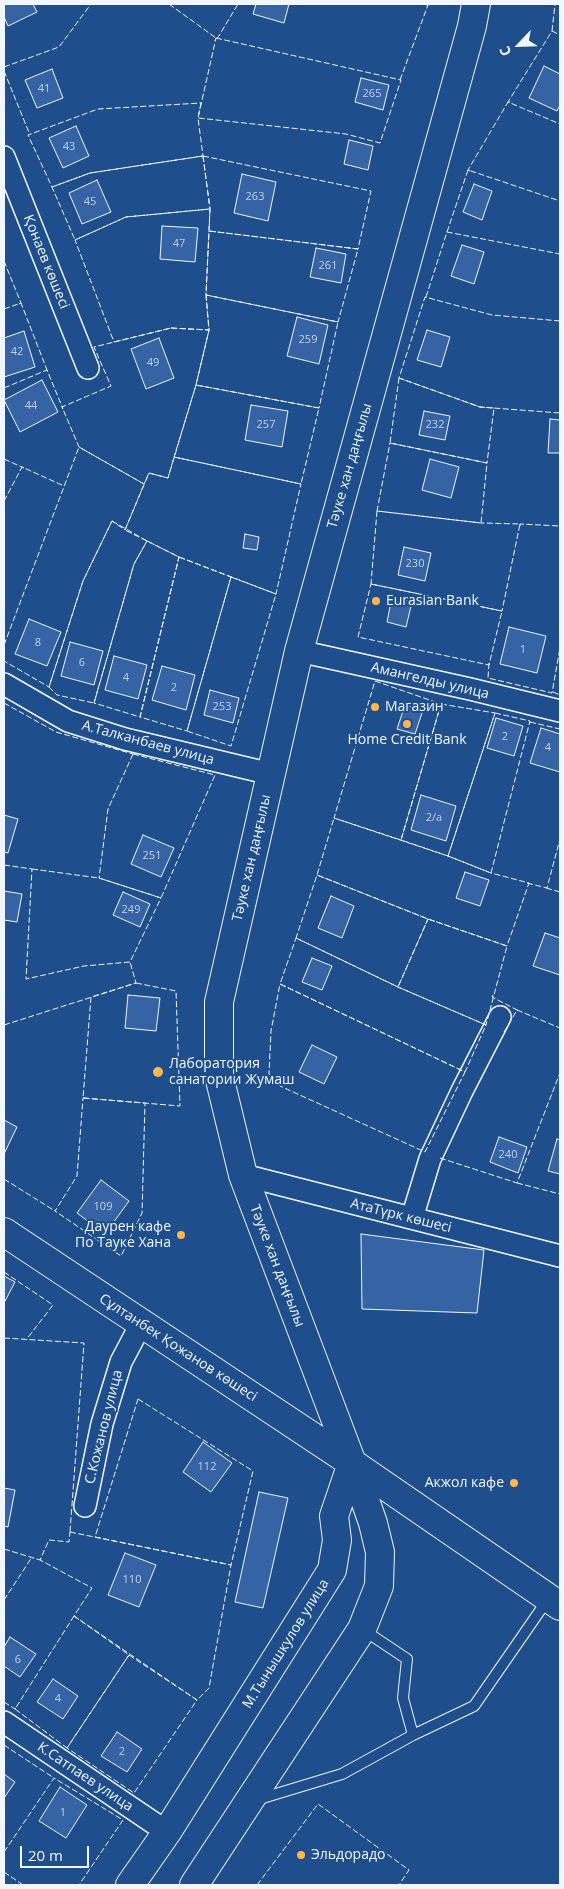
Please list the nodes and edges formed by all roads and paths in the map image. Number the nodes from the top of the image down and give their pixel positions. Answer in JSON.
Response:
{"nodes":[{"id":1,"x":476,"y":4,"type":"edge"},
{"id":2,"x":4,"y":157,"type":"edge"},
{"id":3,"x":88,"y":368,"type":"dead end"},
{"id":4,"x":299,"y":651,"type":"junction"},
{"id":5,"x":4,"y":684,"type":"edge"},
{"id":6,"x":560,"y":711,"type":"edge"},
{"id":7,"x":271,"y":774,"type":"junction"},
{"id":8,"x":500,"y":1017,"type":"dead end"},
{"id":9,"x":242,"y":1175,"type":"junction"},
{"id":10,"x":412,"y":1218,"type":"junction"},
{"id":11,"x":4,"y":1232,"type":"edge"},
{"id":12,"x":560,"y":1256,"type":"edge"},
{"id":13,"x":141,"y":1324,"type":"junction"},
{"id":14,"x":352,"y":1463,"type":"junction"},
{"id":15,"x":85,"y":1506,"type":"dead end"},
{"id":16,"x":554,"y":1602,"type":"edge"},
{"id":17,"x":362,"y":1629,"type":"junction"},
{"id":18,"x":4,"y":1722,"type":"edge"},
{"id":19,"x":413,"y":1735,"type":"junction"},
{"id":20,"x":250,"y":1802,"type":"junction"},
{"id":21,"x":167,"y":1832,"type":"junction"},
{"id":22,"x":130,"y":1885,"type":"edge"},
{"id":23,"x":194,"y":1885,"type":"edge"}],
"edges":[{"from":1,"to":4,"type":"main road","name":"Тәуке хан даңғылы"},
{"from":2,"to":3,"type":"street","name":"Қонаев көшесі"},
{"from":4,"to":6,"type":"street","name":"Амангелды улица"},
{"from":4,"to":7,"type":"main road","name":"Тәуке хан даңғылы"},
{"from":5,"to":7,"type":"street","name":"А.Талканбаев улица"},
{"from":7,"to":9,"type":"main road","name":"Тәуке хан даңғылы"},
{"from":8,"to":10,"type":"street"},
{"from":9,"to":10,"type":"street","name":"АтаТүрк көшесі"},
{"from":9,"to":14,"type":"main road","name":"Тәуке хан даңғылы"},
{"from":10,"to":12,"type":"street","name":"АтаТүрк көшесі"},
{"from":11,"to":13,"type":"main road","name":"Сұлтанбек Қожанов көшесі"},
{"from":13,"to":14,"type":"main road","name":"Сұлтанбек Қожанов көшесі"},
{"from":13,"to":15,"type":"street","name":"С.Кожанов улица"},
{"from":14,"to":16,"type":"main road"},
{"from":14,"to":17,"type":"main road"},
{"from":14,"to":21,"type":"main road","name":"М.Тынышкулов улица"},
{"from":16,"to":19,"type":"lane"},
{"from":17,"to":19,"type":"lane"},
{"from":17,"to":20,"type":"main road"},
{"from":18,"to":21,"type":"street","name":"К.Сатпаев улица"},
{"from":19,"to":20,"type":"lane"},
{"from":20,"to":23,"type":"main road"},
{"from":21,"to":22,"type":"main road","name":"М.Тынышкулов улица"}]}
